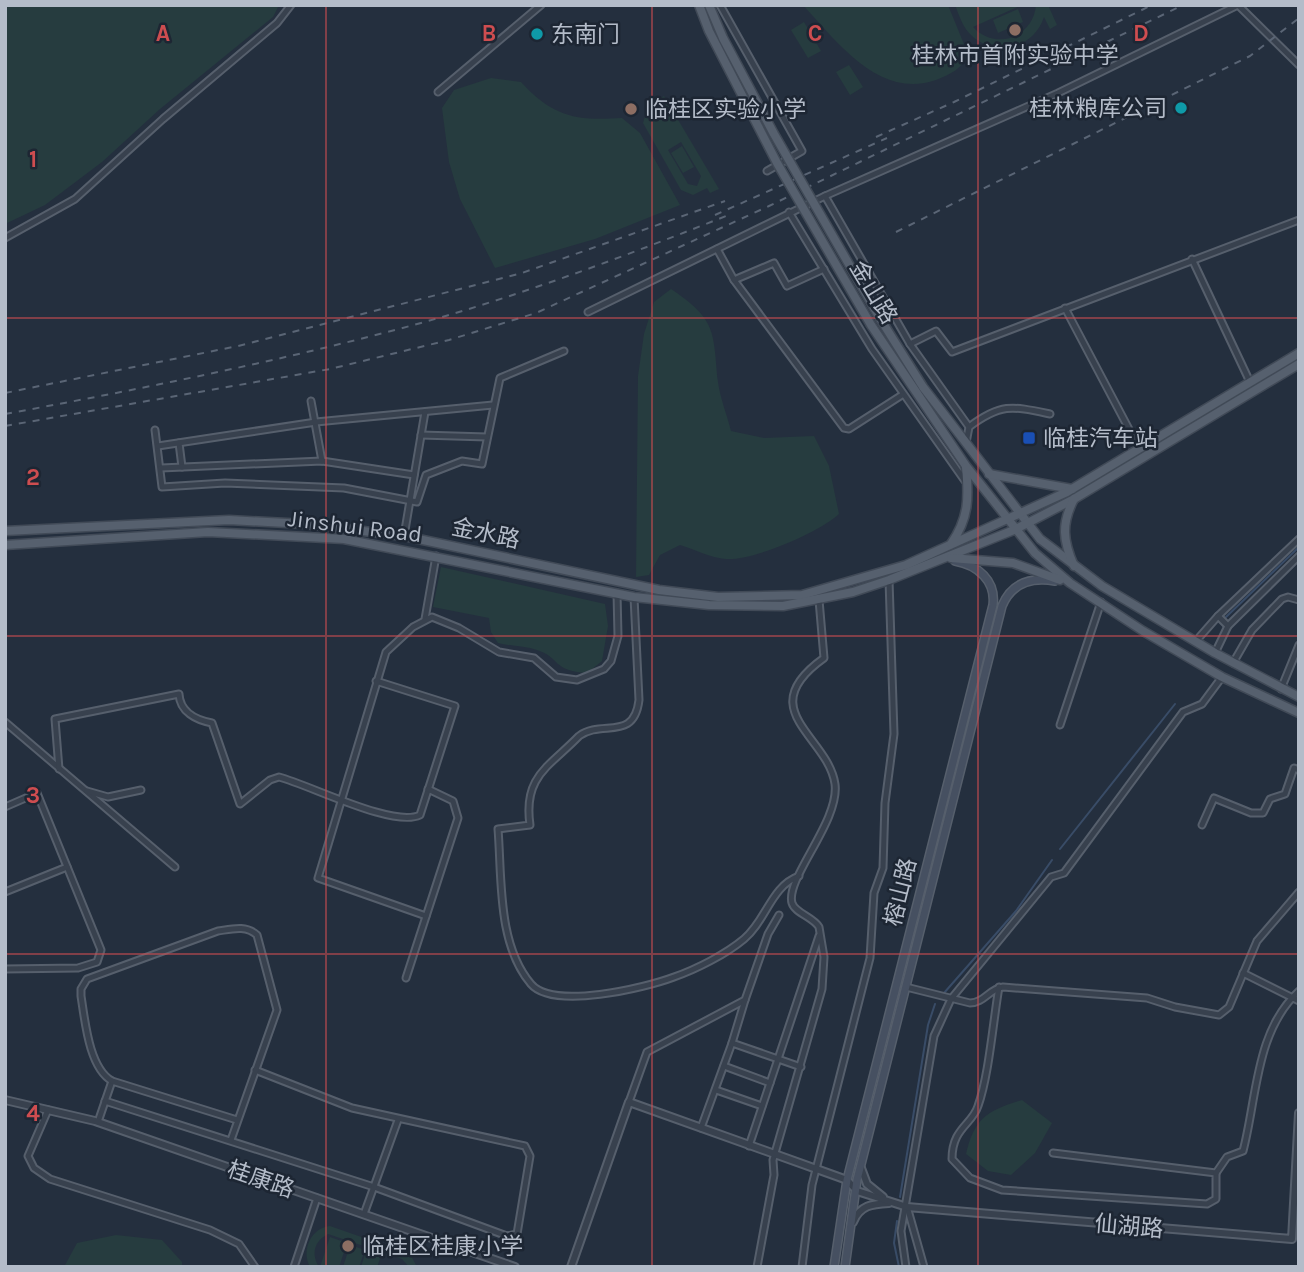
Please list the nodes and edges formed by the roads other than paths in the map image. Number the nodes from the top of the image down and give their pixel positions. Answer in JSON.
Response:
{"nodes":[{"id":1,"x":291,"y":5,"type":"edge"},
{"id":2,"x":699,"y":5,"type":"edge"},
{"id":3,"x":709,"y":5,"type":"edge"},
{"id":4,"x":720,"y":5,"type":"edge"},
{"id":5,"x":539,"y":6,"type":"edge"},
{"id":6,"x":1299,"y":65,"type":"edge"},
{"id":7,"x":438,"y":92,"type":"dead end"},
{"id":8,"x":767,"y":172,"type":"dead end"},
{"id":9,"x":825,"y":196,"type":"junction"},
{"id":10,"x":789,"y":212,"type":"junction"},
{"id":11,"x":1299,"y":220,"type":"edge"},
{"id":12,"x":5,"y":237,"type":"edge"},
{"id":13,"x":717,"y":249,"type":"junction"},
{"id":14,"x":1192,"y":259,"type":"junction"},
{"id":15,"x":824,"y":269,"type":"junction"},
{"id":16,"x":734,"y":280,"type":"junction"},
{"id":17,"x":1065,"y":308,"type":"junction"},
{"id":18,"x":588,"y":312,"type":"dead end"},
{"id":19,"x":910,"y":344,"type":"junction"},
{"id":20,"x":564,"y":351,"type":"dead end"},
{"id":21,"x":1299,"y":353,"type":"edge"},
{"id":22,"x":1299,"y":364,"type":"edge"},
{"id":23,"x":1251,"y":383,"type":"junction"},
{"id":24,"x":902,"y":395,"type":"junction"},
{"id":25,"x":311,"y":401,"type":"dead end"},
{"id":26,"x":493,"y":405,"type":"junction"},
{"id":27,"x":425,"y":412,"type":"junction"},
{"id":28,"x":1050,"y":414,"type":"dead end"},
{"id":29,"x":316,"y":422,"type":"junction"},
{"id":30,"x":969,"y":427,"type":"junction"},
{"id":31,"x":155,"y":430,"type":"dead end"},
{"id":32,"x":421,"y":435,"type":"junction"},
{"id":33,"x":487,"y":437,"type":"junction"},
{"id":34,"x":179,"y":443,"type":"junction"},
{"id":35,"x":966,"y":443,"type":"junction"},
{"id":36,"x":158,"y":446,"type":"junction"},
{"id":37,"x":1140,"y":450,"type":"junction"},
{"id":38,"x":322,"y":461,"type":"junction"},
{"id":39,"x":966,"y":466,"type":"junction"},
{"id":40,"x":182,"y":467,"type":"junction"},
{"id":41,"x":160,"y":468,"type":"junction"},
{"id":42,"x":989,"y":474,"type":"junction"},
{"id":43,"x":1109,"y":474,"type":"junction"},
{"id":44,"x":414,"y":475,"type":"junction"},
{"id":45,"x":968,"y":484,"type":"junction"},
{"id":46,"x":1072,"y":489,"type":"junction"},
{"id":47,"x":1074,"y":499,"type":"junction"},
{"id":48,"x":410,"y":501,"type":"junction"},
{"id":49,"x":1021,"y":514,"type":"junction"},
{"id":50,"x":1007,"y":520,"type":"junction"},
{"id":51,"x":1026,"y":523,"type":"junction"},
{"id":52,"x":1014,"y":530,"type":"junction"},
{"id":53,"x":5,"y":531,"type":"edge"},
{"id":54,"x":404,"y":536,"type":"junction"},
{"id":55,"x":1299,"y":539,"type":"edge"},
{"id":56,"x":5,"y":545,"type":"edge"},
{"id":57,"x":949,"y":546,"type":"junction"},
{"id":58,"x":436,"y":556,"type":"junction"},
{"id":59,"x":1299,"y":556,"type":"edge"},
{"id":60,"x":941,"y":559,"type":"junction"},
{"id":61,"x":1075,"y":568,"type":"junction"},
{"id":62,"x":889,"y":580,"type":"junction"},
{"id":63,"x":1070,"y":583,"type":"junction"},
{"id":64,"x":617,"y":593,"type":"junction"},
{"id":65,"x":635,"y":597,"type":"junction"},
{"id":66,"x":819,"y":600,"type":"junction"},
{"id":67,"x":1299,"y":600,"type":"edge"},
{"id":68,"x":1101,"y":603,"type":"junction"},
{"id":69,"x":1218,"y":616,"type":"junction"},
{"id":70,"x":425,"y":619,"type":"junction"},
{"id":71,"x":1228,"y":626,"type":"junction"},
{"id":72,"x":1196,"y":641,"type":"junction"},
{"id":73,"x":1299,"y":645,"type":"edge"},
{"id":74,"x":1215,"y":653,"type":"junction"},
{"id":75,"x":1233,"y":663,"type":"junction"},
{"id":76,"x":1222,"y":677,"type":"junction"},
{"id":77,"x":376,"y":681,"type":"junction"},
{"id":78,"x":1281,"y":689,"type":"junction"},
{"id":79,"x":1299,"y":697,"type":"edge"},
{"id":80,"x":1299,"y":713,"type":"edge"},
{"id":81,"x":5,"y":722,"type":"edge"},
{"id":82,"x":1060,"y":725,"type":"dead end"},
{"id":83,"x":59,"y":769,"type":"junction"},
{"id":84,"x":1299,"y":770,"type":"edge"},
{"id":85,"x":428,"y":789,"type":"junction"},
{"id":86,"x":84,"y":790,"type":"junction"},
{"id":87,"x":141,"y":790,"type":"dead end"},
{"id":88,"x":342,"y":798,"type":"junction"},
{"id":89,"x":5,"y":807,"type":"edge"},
{"id":90,"x":1202,"y":825,"type":"dead end"},
{"id":91,"x":67,"y":867,"type":"junction"},
{"id":92,"x":175,"y":867,"type":"dead end"},
{"id":93,"x":799,"y":876,"type":"junction"},
{"id":94,"x":5,"y":892,"type":"edge"},
{"id":95,"x":1299,"y":892,"type":"edge"},
{"id":96,"x":779,"y":915,"type":"dead end"},
{"id":97,"x":426,"y":916,"type":"junction"},
{"id":98,"x":820,"y":933,"type":"junction"},
{"id":99,"x":5,"y":970,"type":"edge"},
{"id":100,"x":1243,"y":973,"type":"junction"},
{"id":101,"x":407,"y":978,"type":"dead end"},
{"id":102,"x":906,"y":987,"type":"junction"},
{"id":103,"x":999,"y":987,"type":"junction"},
{"id":104,"x":1299,"y":991,"type":"edge"},
{"id":105,"x":1292,"y":997,"type":"junction"},
{"id":106,"x":951,"y":999,"type":"junction"},
{"id":107,"x":745,"y":1000,"type":"junction"},
{"id":108,"x":1299,"y":1001,"type":"edge"},
{"id":109,"x":732,"y":1043,"type":"junction"},
{"id":110,"x":778,"y":1059,"type":"junction"},
{"id":111,"x":724,"y":1066,"type":"junction"},
{"id":112,"x":801,"y":1067,"type":"junction"},
{"id":113,"x":255,"y":1070,"type":"junction"},
{"id":114,"x":112,"y":1081,"type":"junction"},
{"id":115,"x":770,"y":1083,"type":"junction"},
{"id":116,"x":716,"y":1090,"type":"junction"},
{"id":117,"x":5,"y":1100,"type":"edge"},
{"id":118,"x":105,"y":1101,"type":"junction"},
{"id":119,"x":629,"y":1102,"type":"junction"},
{"id":120,"x":762,"y":1106,"type":"junction"},
{"id":121,"x":48,"y":1110,"type":"junction"},
{"id":122,"x":1299,"y":1113,"type":"edge"},
{"id":123,"x":237,"y":1120,"type":"junction"},
{"id":124,"x":398,"y":1120,"type":"junction"},
{"id":125,"x":98,"y":1122,"type":"junction"},
{"id":126,"x":701,"y":1128,"type":"junction"},
{"id":127,"x":231,"y":1140,"type":"junction"},
{"id":128,"x":749,"y":1146,"type":"junction"},
{"id":129,"x":1053,"y":1153,"type":"dead end"},
{"id":130,"x":774,"y":1155,"type":"junction"},
{"id":131,"x":861,"y":1167,"type":"junction"},
{"id":132,"x":817,"y":1170,"type":"junction"},
{"id":133,"x":849,"y":1170,"type":"junction"},
{"id":134,"x":1216,"y":1173,"type":"junction"},
{"id":135,"x":836,"y":1176,"type":"junction"},
{"id":136,"x":847,"y":1180,"type":"junction"},
{"id":137,"x":374,"y":1187,"type":"junction"},
{"id":138,"x":857,"y":1191,"type":"junction"},
{"id":139,"x":845,"y":1193,"type":"junction"},
{"id":140,"x":317,"y":1198,"type":"junction"},
{"id":141,"x":894,"y":1203,"type":"junction"},
{"id":142,"x":907,"y":1207,"type":"junction"},
{"id":143,"x":364,"y":1214,"type":"junction"},
{"id":144,"x":851,"y":1227,"type":"junction"},
{"id":145,"x":255,"y":1267,"type":"edge"},
{"id":146,"x":293,"y":1267,"type":"edge"},
{"id":147,"x":515,"y":1267,"type":"edge"},
{"id":148,"x":571,"y":1267,"type":"edge"},
{"id":149,"x":757,"y":1267,"type":"edge"},
{"id":150,"x":802,"y":1267,"type":"edge"},
{"id":151,"x":834,"y":1267,"type":"edge"},
{"id":152,"x":845,"y":1267,"type":"edge"},
{"id":153,"x":906,"y":1267,"type":"edge"},
{"id":154,"x":924,"y":1267,"type":"edge"}],
"edges":[{"from":1,"to":12,"type":"street"},
{"from":2,"to":39,"type":"main road","name":"金山路","bridge":true},
{"from":3,"to":35,"type":"main road","name":"金山路","bridge":true},
{"from":4,"to":8,"type":"street"},
{"from":5,"to":7,"type":"street"},
{"from":6,"to":9,"type":"street"},
{"from":9,"to":10,"type":"street"},
{"from":9,"to":19,"type":"street"},
{"from":10,"to":13,"type":"street"},
{"from":10,"to":15,"type":"street"},
{"from":11,"to":14,"type":"street"},
{"from":13,"to":16,"type":"street"},
{"from":13,"to":18,"type":"street"},
{"from":14,"to":17,"type":"street"},
{"from":14,"to":23,"type":"street"},
{"from":15,"to":16,"type":"street"},
{"from":15,"to":24,"type":"street"},
{"from":16,"to":24,"type":"street"},
{"from":17,"to":19,"type":"street"},
{"from":17,"to":37,"type":"street"},
{"from":19,"to":30,"type":"street"},
{"from":20,"to":26,"type":"street"},
{"from":21,"to":23,"type":"main road"},
{"from":22,"to":43,"type":"main road"},
{"from":23,"to":37,"type":"main road"},
{"from":24,"to":45,"type":"street"},
{"from":25,"to":29,"type":"street"},
{"from":26,"to":27,"type":"street"},
{"from":26,"to":33,"type":"street"},
{"from":27,"to":29,"type":"street"},
{"from":27,"to":32,"type":"street"},
{"from":28,"to":30,"type":"street"},
{"from":29,"to":34,"type":"street"},
{"from":29,"to":38,"type":"street"},
{"from":30,"to":35,"type":"street"},
{"from":31,"to":36,"type":"street"},
{"from":32,"to":33,"type":"street"},
{"from":32,"to":44,"type":"street"},
{"from":33,"to":48,"type":"street"},
{"from":34,"to":36,"type":"street"},
{"from":34,"to":40,"type":"street"},
{"from":35,"to":42,"type":"main road","name":"金山路"},
{"from":36,"to":41,"type":"street"},
{"from":37,"to":43,"type":"main road"},
{"from":38,"to":40,"type":"street"},
{"from":38,"to":44,"type":"street"},
{"from":39,"to":45,"type":"main road"},
{"from":39,"to":50,"type":"main road","name":"金山路"},
{"from":40,"to":41,"type":"street"},
{"from":41,"to":48,"type":"street"},
{"from":42,"to":46,"type":"main road"},
{"from":42,"to":49,"type":"main road","name":"金山路"},
{"from":43,"to":46,"type":"main road","name":"金水路"},
{"from":43,"to":47,"type":"main road","name":"Jinshui Road"},
{"from":44,"to":48,"type":"street"},
{"from":45,"to":57,"type":"main road"},
{"from":46,"to":49,"type":"main road","name":"金水路"},
{"from":47,"to":51,"type":"main road","name":"Jinshui Road"},
{"from":47,"to":61,"type":"main road"},
{"from":48,"to":54,"type":"street"},
{"from":49,"to":50,"type":"main road","name":"金水路"},
{"from":49,"to":51,"type":"main road","name":"金山路"},
{"from":50,"to":52,"type":"main road","name":"金山路"},
{"from":50,"to":57,"type":"main road","name":"金水路"},
{"from":51,"to":52,"type":"main road","name":"Jinshui Road"},
{"from":51,"to":61,"type":"main road","name":"金山路"},
{"from":52,"to":60,"type":"main road","name":"Jinshui Road"},
{"from":52,"to":63,"type":"main road","name":"金山路"},
{"from":53,"to":54,"type":"main road","name":"金水路"},
{"from":54,"to":57,"type":"main road","name":"金水路"},
{"from":55,"to":69,"type":"street"},
{"from":56,"to":58,"type":"main road","name":"Jinshui Road"},
{"from":58,"to":64,"type":"main road","name":"Jinshui Road"},
{"from":58,"to":70,"type":"street"},
{"from":59,"to":71,"type":"street"},
{"from":60,"to":62,"type":"main road","name":"Jinshui Road"},
{"from":60,"to":63,"type":"main road"},
{"from":60,"to":133,"type":"main road","name":"榕山路"},
{"from":61,"to":72,"type":"main road","name":"金山路"},
{"from":62,"to":66,"type":"main road","name":"Jinshui Road"},
{"from":62,"to":132,"type":"street"},
{"from":63,"to":68,"type":"main road"},
{"from":63,"to":102,"type":"main road","name":"榕山路"},
{"from":64,"to":65,"type":"main road","name":"Jinshui Road"},
{"from":64,"to":70,"type":"street"},
{"from":65,"to":66,"type":"main road","name":"Jinshui Road"},
{"from":65,"to":93,"type":"street"},
{"from":66,"to":93,"type":"street"},
{"from":67,"to":75,"type":"street"},
{"from":68,"to":76,"type":"main road"},
{"from":68,"to":82,"type":"street"},
{"from":69,"to":71,"type":"street"},
{"from":69,"to":72,"type":"street"},
{"from":70,"to":77,"type":"street"},
{"from":71,"to":74,"type":"street"},
{"from":72,"to":74,"type":"main road","name":"金山路"},
{"from":73,"to":78,"type":"street"},
{"from":74,"to":75,"type":"main road","name":"金山路"},
{"from":75,"to":78,"type":"main road","name":"金山路"},
{"from":76,"to":80,"type":"main road"},
{"from":76,"to":106,"type":"street"},
{"from":77,"to":85,"type":"street"},
{"from":77,"to":88,"type":"street"},
{"from":78,"to":79,"type":"main road","name":"金山路"},
{"from":81,"to":83,"type":"street"},
{"from":83,"to":86,"type":"street"},
{"from":83,"to":88,"type":"street"},
{"from":84,"to":90,"type":"street"},
{"from":85,"to":88,"type":"street"},
{"from":85,"to":97,"type":"street"},
{"from":86,"to":87,"type":"street"},
{"from":86,"to":92,"type":"street"},
{"from":88,"to":97,"type":"street"},
{"from":89,"to":91,"type":"street"},
{"from":91,"to":94,"type":"street"},
{"from":91,"to":99,"type":"street"},
{"from":93,"to":98,"type":"street"},
{"from":95,"to":100,"type":"street"},
{"from":96,"to":107,"type":"street"},
{"from":97,"to":101,"type":"street"},
{"from":98,"to":110,"type":"street"},
{"from":98,"to":112,"type":"street"},
{"from":100,"to":103,"type":"street"},
{"from":100,"to":105,"type":"street"},
{"from":102,"to":106,"type":"street"},
{"from":102,"to":131,"type":"main road","name":"榕山路"},
{"from":103,"to":106,"type":"street"},
{"from":103,"to":134,"type":"street"},
{"from":104,"to":105,"type":"street"},
{"from":105,"to":108,"type":"street"},
{"from":105,"to":134,"type":"street"},
{"from":106,"to":142,"type":"street"},
{"from":107,"to":109,"type":"street"},
{"from":107,"to":119,"type":"street"},
{"from":109,"to":110,"type":"street"},
{"from":109,"to":111,"type":"street"},
{"from":110,"to":112,"type":"street"},
{"from":110,"to":115,"type":"street"},
{"from":111,"to":115,"type":"street"},
{"from":111,"to":116,"type":"street"},
{"from":112,"to":130,"type":"street"},
{"from":113,"to":114,"type":"street"},
{"from":113,"to":123,"type":"street"},
{"from":113,"to":124,"type":"street"},
{"from":114,"to":118,"type":"street"},
{"from":114,"to":123,"type":"street"},
{"from":115,"to":120,"type":"street"},
{"from":116,"to":120,"type":"street"},
{"from":116,"to":126,"type":"street"},
{"from":117,"to":121,"type":"street","name":"桂康路"},
{"from":118,"to":125,"type":"street"},
{"from":118,"to":127,"type":"street"},
{"from":119,"to":126,"type":"street"},
{"from":119,"to":148,"type":"street"},
{"from":120,"to":128,"type":"street"},
{"from":121,"to":125,"type":"street","name":"桂康路"},
{"from":121,"to":145,"type":"street"},
{"from":122,"to":142,"type":"street","name":"仙湖路"},
{"from":123,"to":127,"type":"street"},
{"from":124,"to":137,"type":"street"},
{"from":124,"to":137,"type":"street"},
{"from":125,"to":140,"type":"street","name":"桂康路"},
{"from":126,"to":128,"type":"street"},
{"from":127,"to":137,"type":"street"},
{"from":128,"to":130,"type":"street"},
{"from":129,"to":134,"type":"street"},
{"from":130,"to":132,"type":"street"},
{"from":130,"to":149,"type":"street"},
{"from":131,"to":138,"type":"main road","name":"榕山路"},
{"from":131,"to":141,"type":"street"},
{"from":132,"to":135,"type":"street"},
{"from":132,"to":150,"type":"street"},
{"from":133,"to":135,"type":"street"},
{"from":133,"to":136,"type":"main road","name":"榕山路"},
{"from":135,"to":136,"type":"street"},
{"from":135,"to":139,"type":"street"},
{"from":136,"to":138,"type":"street","name":"仙湖路"},
{"from":136,"to":139,"type":"main road","name":"榕山路"},
{"from":137,"to":143,"type":"street"},
{"from":138,"to":141,"type":"street","name":"仙湖路"},
{"from":138,"to":144,"type":"main road","name":"榕山路"},
{"from":139,"to":151,"type":"main road","name":"榕山路"},
{"from":140,"to":143,"type":"street","name":"桂康路"},
{"from":140,"to":146,"type":"street"},
{"from":141,"to":142,"type":"street","name":"仙湖路"},
{"from":141,"to":144,"type":"street"},
{"from":142,"to":153,"type":"street"},
{"from":142,"to":154,"type":"street"},
{"from":143,"to":147,"type":"street","name":"桂康路"},
{"from":144,"to":152,"type":"main road","name":"榕山路"}]}
